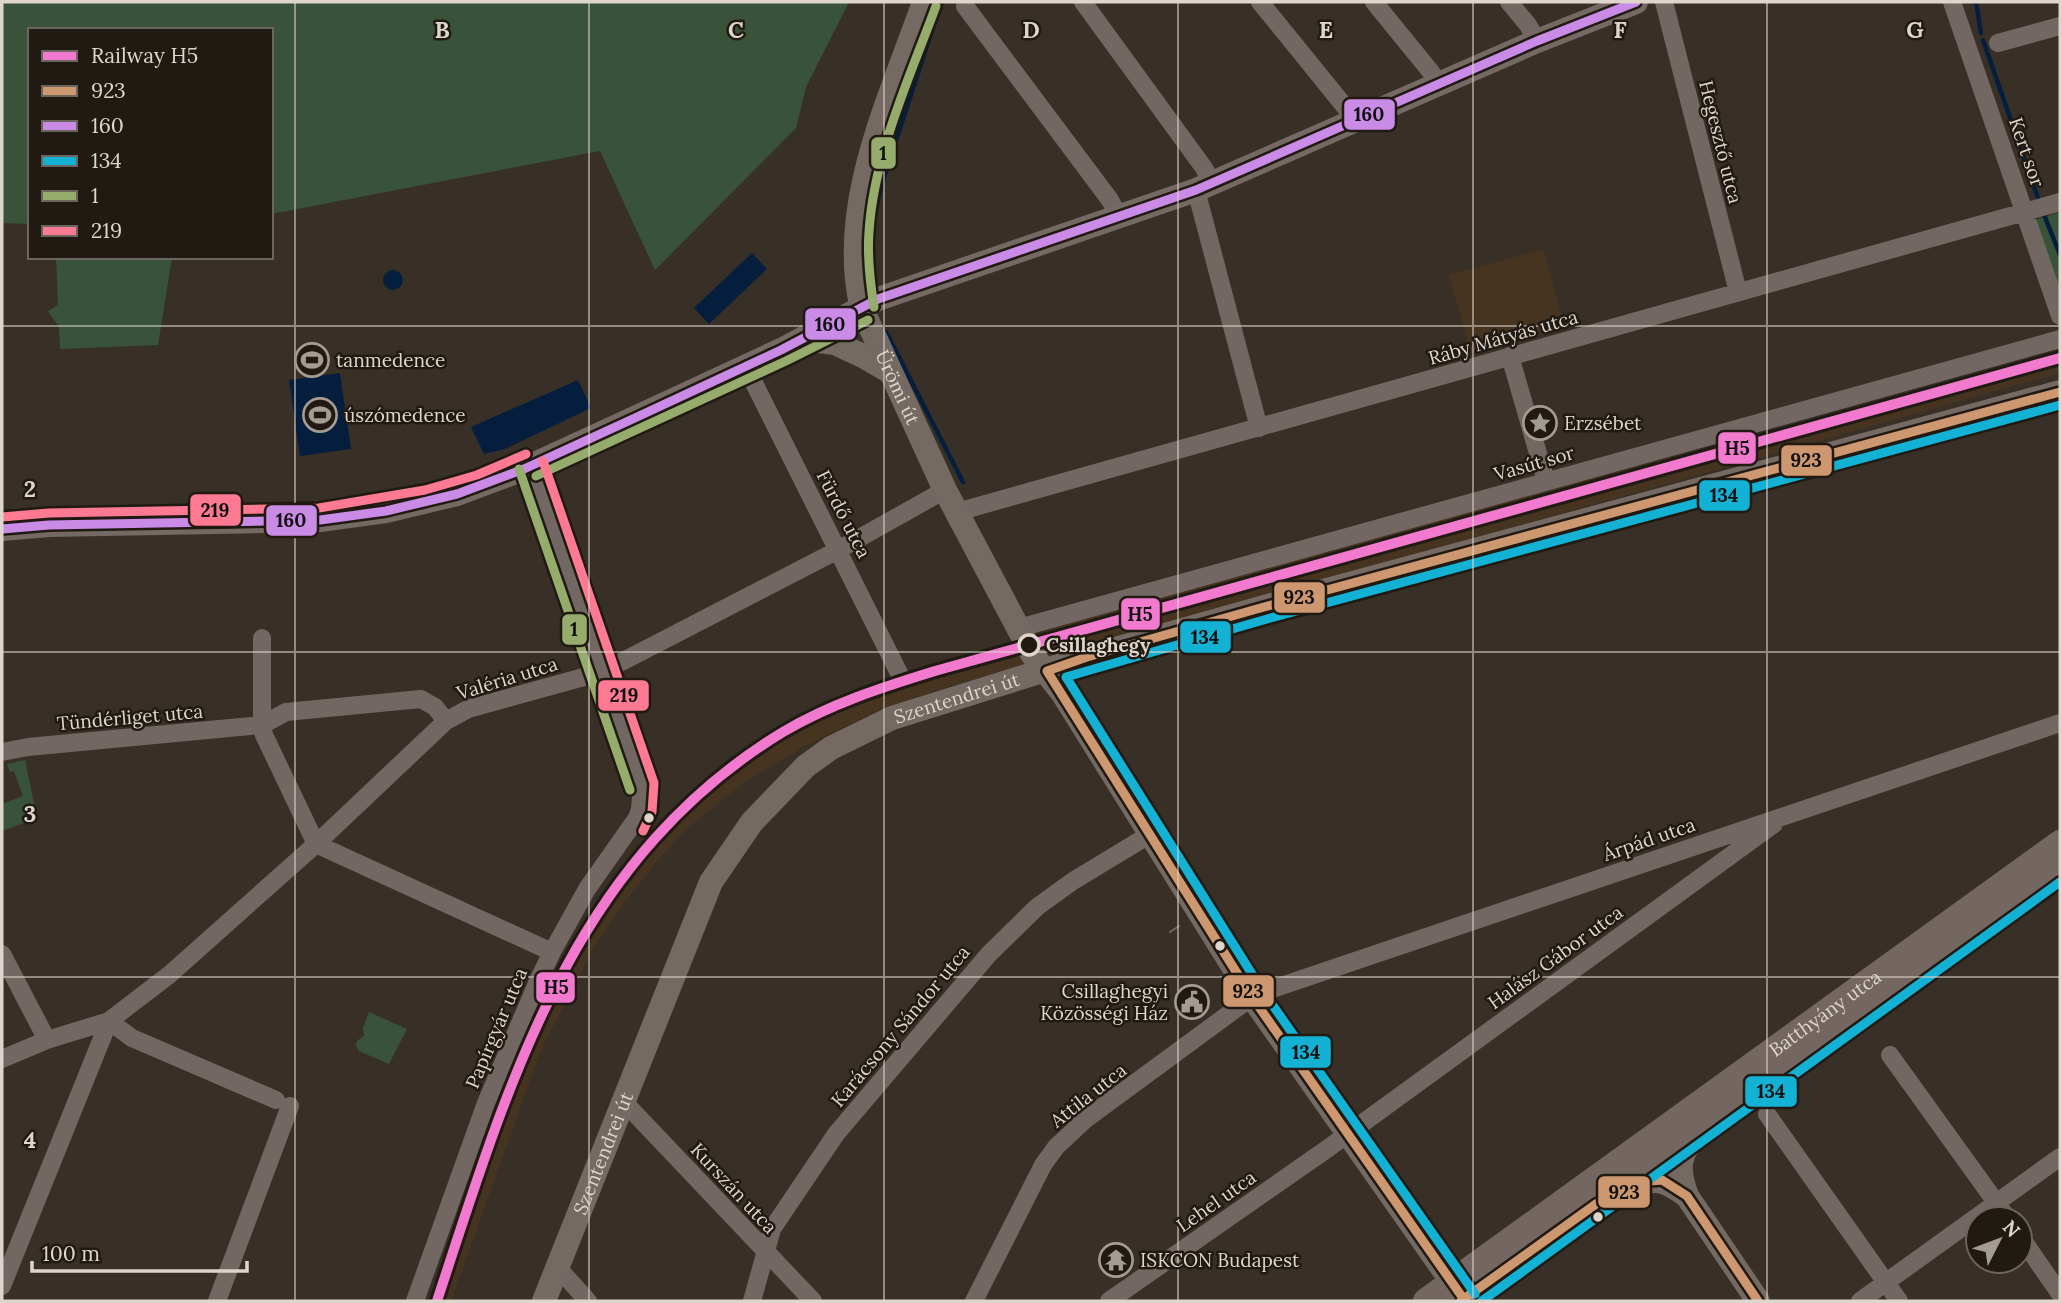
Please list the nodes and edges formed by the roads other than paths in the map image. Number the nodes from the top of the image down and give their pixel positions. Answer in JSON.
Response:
{"nodes":[{"id":1,"x":924,"y":2,"type":"edge"},
{"id":2,"x":1083,"y":2,"type":"edge"},
{"id":3,"x":1260,"y":2,"type":"edge"},
{"id":4,"x":1374,"y":2,"type":"edge"},
{"id":5,"x":1509,"y":2,"type":"edge"},
{"id":6,"x":1636,"y":2,"type":"edge"},
{"id":7,"x":1664,"y":2,"type":"edge"},
{"id":8,"x":1952,"y":2,"type":"edge"},
{"id":9,"x":965,"y":6,"type":"dead end"},
{"id":10,"x":2060,"y":26,"type":"edge"},
{"id":11,"x":1537,"y":41,"type":"junction"},
{"id":12,"x":1998,"y":43,"type":"dead end"},
{"id":13,"x":1438,"y":85,"type":"junction"},
{"id":14,"x":1354,"y":122,"type":"junction"},
{"id":15,"x":1204,"y":186,"type":"junction"},
{"id":16,"x":2042,"y":207,"type":"edge"},
{"id":17,"x":1118,"y":215,"type":"junction"},
{"id":18,"x":1738,"y":292,"type":"junction"},
{"id":19,"x":862,"y":309,"type":"junction"},
{"id":20,"x":2060,"y":316,"type":"edge"},
{"id":21,"x":802,"y":339,"type":"junction"},
{"id":22,"x":2060,"y":339,"type":"edge"},
{"id":23,"x":1510,"y":356,"type":"junction"},
{"id":24,"x":889,"y":371,"type":"junction"},
{"id":25,"x":749,"y":373,"type":"dead end"},
{"id":26,"x":2060,"y":392,"type":"edge"},
{"id":27,"x":1259,"y":428,"type":"junction"},
{"id":28,"x":531,"y":465,"type":"junction"},
{"id":29,"x":1546,"y":481,"type":"junction"},
{"id":30,"x":945,"y":490,"type":"junction"},
{"id":31,"x":957,"y":512,"type":"junction"},
{"id":32,"x":2,"y":529,"type":"edge"},
{"id":33,"x":838,"y":550,"type":"junction"},
{"id":34,"x":1019,"y":628,"type":"junction"},
{"id":35,"x":262,"y":638,"type":"dead end"},
{"id":36,"x":1047,"y":671,"type":"junction"},
{"id":37,"x":602,"y":672,"type":"junction"},
{"id":38,"x":900,"y":675,"type":"dead end"},
{"id":39,"x":446,"y":721,"type":"junction"},
{"id":40,"x":2060,"y":723,"type":"edge"},
{"id":41,"x":262,"y":725,"type":"junction"},
{"id":42,"x":2,"y":752,"type":"edge"},
{"id":43,"x":1787,"y":814,"type":"junction"},
{"id":44,"x":1149,"y":835,"type":"junction"},
{"id":45,"x":1709,"y":840,"type":"junction"},
{"id":46,"x":2060,"y":843,"type":"edge"},
{"id":47,"x":316,"y":844,"type":"junction"},
{"id":48,"x":1720,"y":865,"type":"junction"},
{"id":49,"x":2060,"y":867,"type":"edge"},
{"id":50,"x":552,"y":952,"type":"junction"},
{"id":51,"x":2,"y":954,"type":"edge"},
{"id":52,"x":1252,"y":997,"type":"junction"},
{"id":53,"x":109,"y":1021,"type":"junction"},
{"id":54,"x":47,"y":1040,"type":"junction"},
{"id":55,"x":1890,"y":1055,"type":"dead end"},
{"id":56,"x":2,"y":1059,"type":"edge"},
{"id":57,"x":625,"y":1103,"type":"junction"},
{"id":58,"x":1768,"y":1114,"type":"dead end"},
{"id":59,"x":1704,"y":1124,"type":"junction"},
{"id":60,"x":1347,"y":1133,"type":"junction"},
{"id":61,"x":2060,"y":1157,"type":"edge"},
{"id":62,"x":1687,"y":1196,"type":"junction"},
{"id":63,"x":1997,"y":1203,"type":"junction"},
{"id":64,"x":1596,"y":1204,"type":"junction"},
{"id":65,"x":764,"y":1250,"type":"junction"},
{"id":66,"x":2034,"y":1256,"type":"edge"},
{"id":67,"x":558,"y":1268,"type":"junction"},
{"id":68,"x":1885,"y":1283,"type":"junction"},
{"id":69,"x":2,"y":1286,"type":"edge"},
{"id":70,"x":2060,"y":1294,"type":"edge"},
{"id":71,"x":1460,"y":1296,"type":"edge"},
{"id":72,"x":217,"y":1301,"type":"edge"},
{"id":73,"x":415,"y":1301,"type":"edge"},
{"id":74,"x":544,"y":1301,"type":"edge"},
{"id":75,"x":588,"y":1301,"type":"edge"},
{"id":76,"x":752,"y":1301,"type":"edge"},
{"id":77,"x":813,"y":1301,"type":"edge"},
{"id":78,"x":974,"y":1301,"type":"edge"},
{"id":79,"x":1109,"y":1301,"type":"edge"},
{"id":80,"x":1426,"y":1301,"type":"edge"},
{"id":81,"x":1758,"y":1301,"type":"edge"},
{"id":82,"x":1860,"y":1301,"type":"edge"},
{"id":83,"x":1899,"y":1301,"type":"edge"}],
"edges":[{"from":1,"to":19,"type":"street","name":"Ürömi út"},
{"from":2,"to":15,"type":"street"},
{"from":3,"to":14,"type":"street"},
{"from":4,"to":13,"type":"street"},
{"from":5,"to":11,"type":"street"},
{"from":6,"to":11,"type":"street"},
{"from":7,"to":18,"type":"street","name":"Hegesztő utca"},
{"from":8,"to":16,"type":"street","name":"Kert sor"},
{"from":9,"to":17,"type":"street"},
{"from":10,"to":12,"type":"street"},
{"from":11,"to":13,"type":"street"},
{"from":13,"to":14,"type":"street"},
{"from":14,"to":15,"type":"street"},
{"from":15,"to":17,"type":"street"},
{"from":15,"to":27,"type":"street"},
{"from":16,"to":18,"type":"street","name":"Ráby Mátyás utca"},
{"from":16,"to":20,"type":"street","name":"Kert sor"},
{"from":17,"to":19,"type":"street"},
{"from":18,"to":23,"type":"street","name":"Ráby Mátyás utca"},
{"from":19,"to":21,"type":"street"},
{"from":19,"to":24,"type":"street","name":"Ürömi út"},
{"from":21,"to":24,"type":"street"},
{"from":21,"to":28,"type":"street"},
{"from":22,"to":29,"type":"street","name":"Vasút sor"},
{"from":23,"to":27,"type":"street","name":"Ráby Mátyás utca"},
{"from":23,"to":29,"type":"street"},
{"from":24,"to":30,"type":"street","name":"Ürömi út"},
{"from":25,"to":33,"type":"street","name":"Fürdő utca"},
{"from":26,"to":36,"type":"street","name":"Szentendrei út"},
{"from":27,"to":31,"type":"street","name":"Ráby Mátyás utca"},
{"from":28,"to":32,"type":"street"},
{"from":28,"to":37,"type":"street"},
{"from":29,"to":34,"type":"street","name":"Vasút sor"},
{"from":30,"to":31,"type":"street","name":"Ürömi út"},
{"from":30,"to":33,"type":"street","name":"Valéria utca"},
{"from":31,"to":34,"type":"street","name":"Ürömi út"},
{"from":33,"to":37,"type":"street","name":"Valéria utca"},
{"from":33,"to":38,"type":"street","name":"Fürdő utca"},
{"from":34,"to":36,"type":"street","name":"Ürömi út"},
{"from":35,"to":41,"type":"street"},
{"from":36,"to":44,"type":"street","name":"Ürömi út"},
{"from":36,"to":57,"type":"street","name":"Szentendrei út"},
{"from":37,"to":39,"type":"street","name":"Valéria utca"},
{"from":37,"to":50,"type":"street","name":"Papírgyár utca"},
{"from":39,"to":41,"type":"street","name":"Tündérliget utca"},
{"from":39,"to":47,"type":"street","name":"Valéria utca"},
{"from":40,"to":43,"type":"street","name":"Árpád utca"},
{"from":41,"to":42,"type":"street","name":"Tündérliget utca"},
{"from":41,"to":47,"type":"street"},
{"from":43,"to":45,"type":"street","name":"Árpád utca"},
{"from":43,"to":48,"type":"street","name":"Halász Gábor utca"},
{"from":44,"to":52,"type":"street","name":"Ürömi út"},
{"from":44,"to":65,"type":"street","name":"Karácsony Sándor utca"},
{"from":45,"to":48,"type":"street"},
{"from":45,"to":52,"type":"street","name":"Árpád utca"},
{"from":46,"to":71,"type":"main road","name":"Batthyány utca"},
{"from":47,"to":50,"type":"street"},
{"from":47,"to":53,"type":"street","name":"Valéria utca"},
{"from":48,"to":60,"type":"street","name":"Halász Gábor utca"},
{"from":49,"to":59,"type":"main road","name":"Batthyány utca"},
{"from":50,"to":73,"type":"street","name":"Papírgyár utca"},
{"from":51,"to":54,"type":"street"},
{"from":52,"to":60,"type":"street","name":"Ürömi út"},
{"from":52,"to":78,"type":"street","name":"Attila utca"},
{"from":53,"to":54,"type":"street"},
{"from":53,"to":69,"type":"street"},
{"from":53,"to":72,"type":"street"},
{"from":54,"to":56,"type":"street"},
{"from":55,"to":63,"type":"street"},
{"from":57,"to":65,"type":"street","name":"Kurszán utca"},
{"from":57,"to":67,"type":"street","name":"Szentendrei út"},
{"from":58,"to":68,"type":"street"},
{"from":59,"to":62,"type":"street"},
{"from":59,"to":64,"type":"main road","name":"Batthyány utca"},
{"from":60,"to":71,"type":"street","name":"Ürömi út"},
{"from":60,"to":79,"type":"street","name":"Lehel utca"},
{"from":61,"to":63,"type":"street"},
{"from":62,"to":64,"type":"street"},
{"from":62,"to":81,"type":"street"},
{"from":63,"to":68,"type":"street"},
{"from":64,"to":71,"type":"main road","name":"Batthyány utca"},
{"from":65,"to":76,"type":"street","name":"Karácsony Sándor utca"},
{"from":65,"to":77,"type":"street","name":"Kurszán utca"},
{"from":66,"to":70,"type":"street"},
{"from":67,"to":74,"type":"street","name":"Szentendrei út"},
{"from":67,"to":75,"type":"street"},
{"from":68,"to":82,"type":"street"},
{"from":68,"to":83,"type":"street"},
{"from":71,"to":80,"type":"main road"}]}
